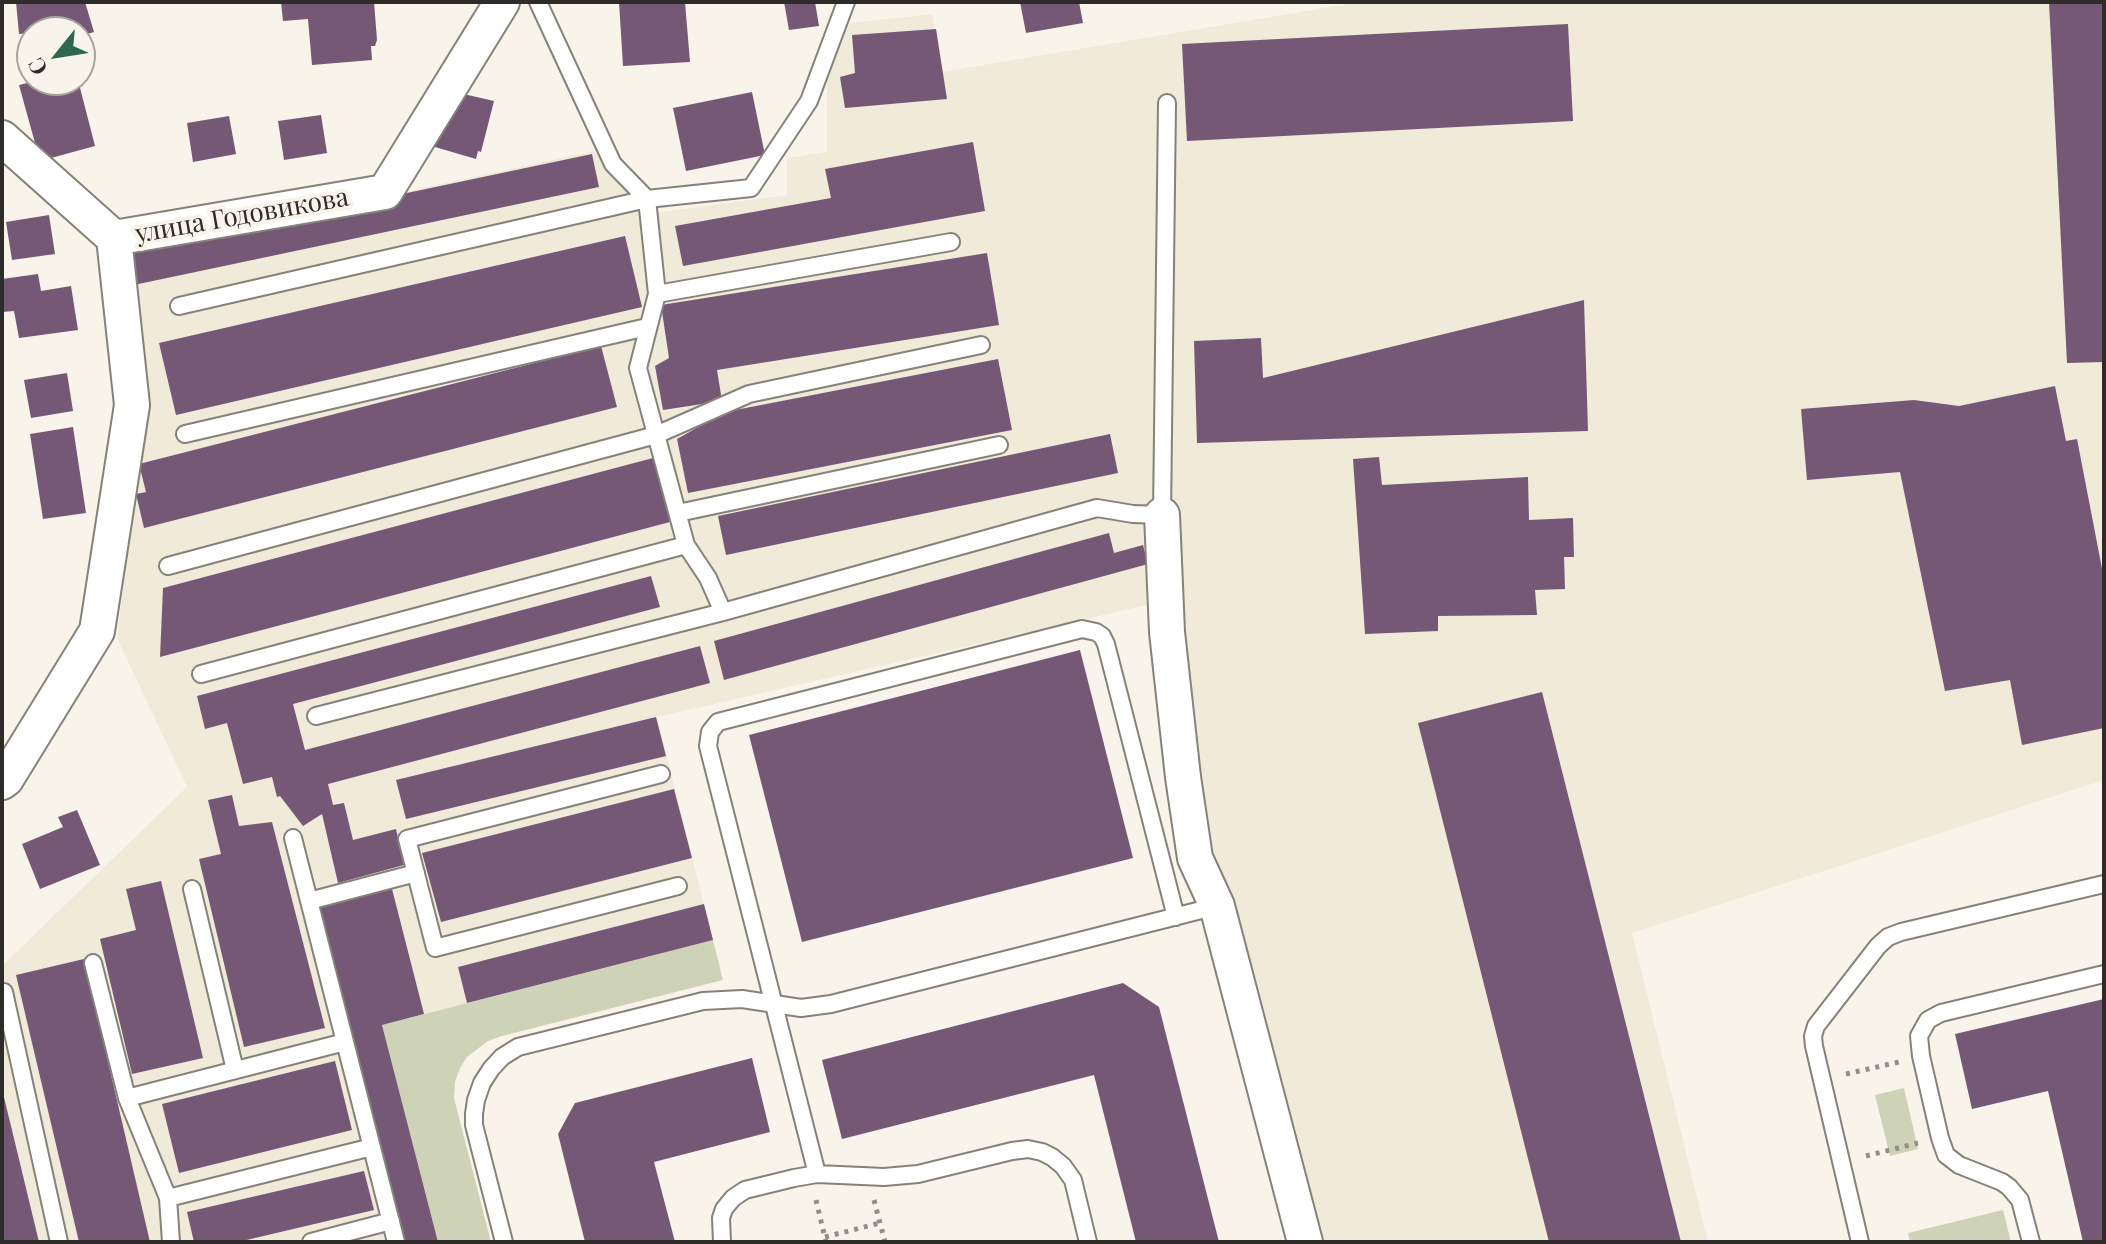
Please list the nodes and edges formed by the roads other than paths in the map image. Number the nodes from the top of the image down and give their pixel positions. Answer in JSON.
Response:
{"nodes":[{"id":1,"x":502,"y":2,"type":"edge"},
{"id":2,"x":538,"y":2,"type":"edge"},
{"id":3,"x":846,"y":2,"type":"edge"},
{"id":4,"x":1167,"y":103,"type":"dead end"},
{"id":5,"x":2,"y":138,"type":"edge"},
{"id":6,"x":647,"y":199,"type":"junction"},
{"id":7,"x":114,"y":238,"type":"junction"},
{"id":8,"x":951,"y":242,"type":"dead end"},
{"id":9,"x":657,"y":294,"type":"junction"},
{"id":10,"x":179,"y":306,"type":"dead end"},
{"id":11,"x":647,"y":327,"type":"junction"},
{"id":12,"x":981,"y":345,"type":"dead end"},
{"id":13,"x":185,"y":434,"type":"dead end"},
{"id":14,"x":656,"y":435,"type":"junction"},
{"id":15,"x":999,"y":445,"type":"dead end"},
{"id":16,"x":678,"y":513,"type":"junction"},
{"id":17,"x":1162,"y":515,"type":"junction"},
{"id":18,"x":686,"y":545,"type":"junction"},
{"id":19,"x":168,"y":566,"type":"dead end"},
{"id":20,"x":723,"y":612,"type":"junction"},
{"id":21,"x":201,"y":674,"type":"dead end"},
{"id":22,"x":316,"y":716,"type":"dead end"},
{"id":23,"x":661,"y":774,"type":"dead end"},
{"id":24,"x":2,"y":782,"type":"edge"},
{"id":25,"x":293,"y":838,"type":"dead end"},
{"id":26,"x":416,"y":873,"type":"junction"},
{"id":27,"x":2104,"y":884,"type":"edge"},
{"id":28,"x":678,"y":886,"type":"dead end"},
{"id":29,"x":192,"y":889,"type":"dead end"},
{"id":30,"x":309,"y":901,"type":"junction"},
{"id":31,"x":1217,"y":906,"type":"junction"},
{"id":32,"x":1176,"y":917,"type":"junction"},
{"id":33,"x":93,"y":963,"type":"dead end"},
{"id":34,"x":2104,"y":974,"type":"edge"},
{"id":35,"x":4,"y":992,"type":"dead end"},
{"id":36,"x":774,"y":1005,"type":"junction"},
{"id":37,"x":345,"y":1042,"type":"junction"},
{"id":38,"x":235,"y":1070,"type":"junction"},
{"id":39,"x":127,"y":1098,"type":"junction"},
{"id":40,"x":372,"y":1147,"type":"junction"},
{"id":41,"x":813,"y":1174,"type":"junction"},
{"id":42,"x":168,"y":1198,"type":"junction"},
{"id":43,"x":391,"y":1221,"type":"junction"},
{"id":44,"x":59,"y":1242,"type":"edge"},
{"id":45,"x":171,"y":1242,"type":"edge"},
{"id":46,"x":311,"y":1242,"type":"edge"},
{"id":47,"x":396,"y":1242,"type":"edge"},
{"id":48,"x":504,"y":1242,"type":"edge"},
{"id":49,"x":722,"y":1242,"type":"edge"},
{"id":50,"x":1088,"y":1242,"type":"edge"},
{"id":51,"x":1305,"y":1242,"type":"edge"},
{"id":52,"x":1860,"y":1242,"type":"edge"},
{"id":53,"x":2031,"y":1242,"type":"edge"}],
"edges":[{"from":1,"to":7,"type":"street","name":"улица Годовикова"},
{"from":2,"to":6,"type":"lane"},
{"from":3,"to":6,"type":"lane"},
{"from":4,"to":17,"type":"lane"},
{"from":5,"to":7,"type":"street"},
{"from":6,"to":9,"type":"lane"},
{"from":6,"to":10,"type":"lane"},
{"from":7,"to":24,"type":"street","name":"улица Годовикова"},
{"from":8,"to":9,"type":"lane"},
{"from":9,"to":11,"type":"lane"},
{"from":11,"to":13,"type":"lane"},
{"from":11,"to":14,"type":"lane"},
{"from":12,"to":14,"type":"lane"},
{"from":14,"to":16,"type":"lane"},
{"from":14,"to":19,"type":"lane"},
{"from":15,"to":16,"type":"lane"},
{"from":16,"to":18,"type":"lane"},
{"from":17,"to":20,"type":"lane"},
{"from":17,"to":31,"type":"street"},
{"from":18,"to":20,"type":"lane"},
{"from":18,"to":21,"type":"lane"},
{"from":20,"to":22,"type":"lane"},
{"from":23,"to":26,"type":"lane"},
{"from":25,"to":30,"type":"lane"},
{"from":26,"to":28,"type":"lane"},
{"from":26,"to":30,"type":"lane"},
{"from":27,"to":52,"type":"lane"},
{"from":29,"to":38,"type":"lane"},
{"from":30,"to":37,"type":"lane"},
{"from":31,"to":32,"type":"lane"},
{"from":31,"to":51,"type":"street"},
{"from":32,"to":36,"type":"lane"},
{"from":32,"to":36,"type":"lane"},
{"from":33,"to":39,"type":"lane"},
{"from":34,"to":53,"type":"lane"},
{"from":35,"to":44,"type":"lane"},
{"from":36,"to":41,"type":"lane"},
{"from":36,"to":48,"type":"lane"},
{"from":37,"to":38,"type":"lane"},
{"from":37,"to":40,"type":"lane"},
{"from":38,"to":39,"type":"lane"},
{"from":39,"to":42,"type":"lane"},
{"from":40,"to":42,"type":"lane"},
{"from":40,"to":43,"type":"lane"},
{"from":41,"to":49,"type":"lane"},
{"from":41,"to":50,"type":"lane"},
{"from":42,"to":45,"type":"lane"},
{"from":43,"to":46,"type":"lane"},
{"from":43,"to":47,"type":"lane"}]}
